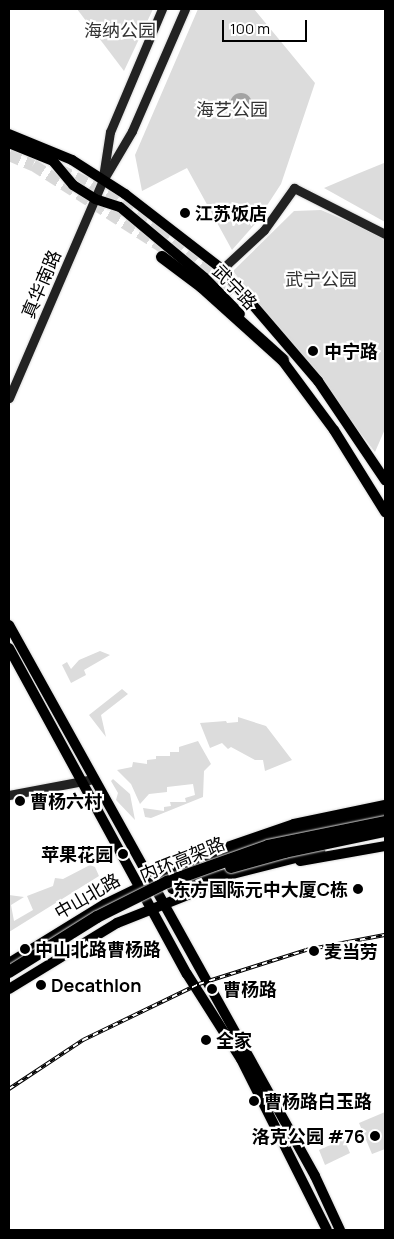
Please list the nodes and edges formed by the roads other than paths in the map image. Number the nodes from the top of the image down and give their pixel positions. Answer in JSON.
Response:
{"nodes":[{"id":1,"x":162,"y":9,"type":"edge"},
{"id":2,"x":185,"y":9,"type":"edge"},
{"id":3,"x":9,"y":134,"type":"edge"},
{"id":4,"x":9,"y":143,"type":"edge"},
{"id":5,"x":102,"y":182,"type":"junction"},
{"id":6,"x":95,"y":199,"type":"junction"},
{"id":7,"x":385,"y":234,"type":"edge"},
{"id":8,"x":162,"y":257,"type":"tunnel mouth"},
{"id":9,"x":222,"y":269,"type":"junction"},
{"id":10,"x":283,"y":360,"type":"junction"},
{"id":11,"x":9,"y":398,"type":"edge"},
{"id":12,"x":385,"y":480,"type":"edge"},
{"id":13,"x":385,"y":512,"type":"edge"},
{"id":14,"x":9,"y":625,"type":"edge"},
{"id":15,"x":9,"y":648,"type":"edge"},
{"id":16,"x":94,"y":779,"type":"junction"},
{"id":17,"x":83,"y":781,"type":"junction"},
{"id":18,"x":9,"y":795,"type":"edge"},
{"id":19,"x":385,"y":806,"type":"edge"},
{"id":20,"x":385,"y":815,"type":"edge"},
{"id":21,"x":385,"y":822,"type":"edge"},
{"id":22,"x":385,"y":831,"type":"edge"},
{"id":23,"x":385,"y":837,"type":"edge"},
{"id":24,"x":385,"y":846,"type":"edge"},
{"id":25,"x":151,"y":879,"type":"junction"},
{"id":26,"x":170,"y":885,"type":"junction"},
{"id":27,"x":138,"y":886,"type":"junction"},
{"id":28,"x":163,"y":903,"type":"junction"},
{"id":29,"x":150,"y":908,"type":"junction"},
{"id":30,"x":9,"y":963,"type":"edge"},
{"id":31,"x":9,"y":972,"type":"edge"},
{"id":32,"x":9,"y":980,"type":"edge"},
{"id":33,"x":9,"y":989,"type":"edge"},
{"id":34,"x":327,"y":1230,"type":"edge"},
{"id":35,"x":340,"y":1230,"type":"edge"}],
"edges":[{"from":1,"to":5,"type":"main road","name":"真华南路"},
{"from":2,"to":5,"type":"main road","name":"真华南路"},
{"from":3,"to":5,"type":"main road"},
{"from":4,"to":6,"type":"main road","name":"武宁路"},
{"from":5,"to":6,"type":"main road","name":"真华南路"},
{"from":5,"to":9,"type":"main road"},
{"from":6,"to":10,"type":"main road","name":"武宁路"},
{"from":6,"to":11,"type":"main road","name":"真华南路"},
{"from":7,"to":9,"type":"main road"},
{"from":8,"to":10,"type":"highway"},
{"from":9,"to":12,"type":"main road"},
{"from":10,"to":13,"type":"main road","name":"武宁路"},
{"from":14,"to":16,"type":"main road"},
{"from":15,"to":17,"type":"main road"},
{"from":16,"to":17,"type":"main road"},
{"from":16,"to":25,"type":"main road"},
{"from":17,"to":18,"type":"main road"},
{"from":17,"to":27,"type":"main road"},
{"from":19,"to":25,"type":"main road","name":"中山北路"},
{"from":20,"to":26,"type":"highway","bridge":true},
{"from":21,"to":26,"type":"highway","name":"内环高架路","bridge":true},
{"from":22,"to":26,"type":"highway","name":"内环高架路","bridge":true},
{"from":23,"to":26,"type":"highway"},
{"from":24,"to":28,"type":"main road"},
{"from":25,"to":27,"type":"main road","name":"中山北路"},
{"from":25,"to":28,"type":"main road"},
{"from":26,"to":31,"type":"highway","name":"内环高架路","bridge":true},
{"from":26,"to":32,"type":"highway","name":"内环高架路"},
{"from":27,"to":29,"type":"main road"},
{"from":27,"to":30,"type":"main road","name":"中山北路"},
{"from":28,"to":29,"type":"main road"},
{"from":28,"to":35,"type":"main road"},
{"from":29,"to":33,"type":"main road"},
{"from":29,"to":34,"type":"main road"}]}
